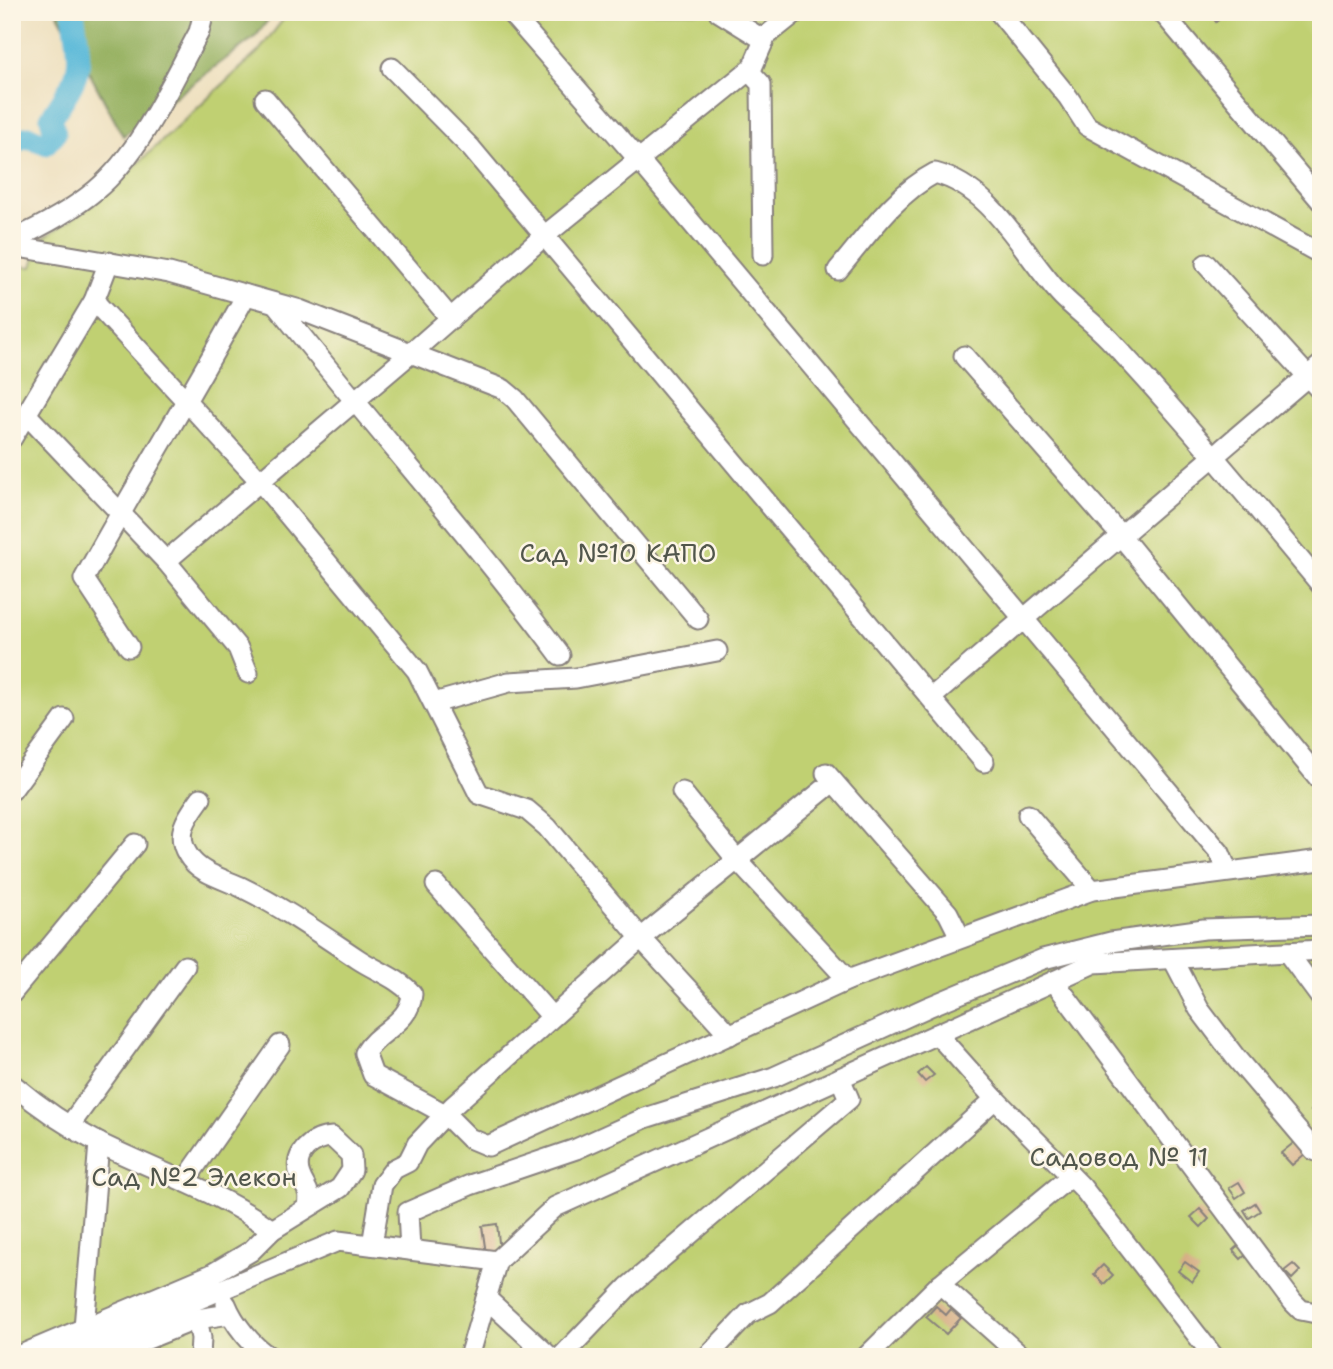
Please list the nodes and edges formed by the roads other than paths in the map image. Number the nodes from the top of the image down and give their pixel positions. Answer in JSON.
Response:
{"nodes":[{"id":1,"x":204,"y":12,"type":"edge"},
{"id":2,"x":510,"y":12,"type":"edge"},
{"id":3,"x":719,"y":12,"type":"edge"},
{"id":4,"x":796,"y":12,"type":"edge"},
{"id":5,"x":999,"y":12,"type":"edge"},
{"id":6,"x":1162,"y":12,"type":"edge"},
{"id":7,"x":764,"y":40,"type":"junction"},
{"id":8,"x":392,"y":68,"type":"dead end"},
{"id":9,"x":749,"y":71,"type":"junction"},
{"id":10,"x":264,"y":99,"type":"dead end"},
{"id":11,"x":639,"y":160,"type":"junction"},
{"id":12,"x":1321,"y":201,"type":"edge"},
{"id":13,"x":543,"y":237,"type":"junction"},
{"id":14,"x":12,"y":240,"type":"edge"},
{"id":15,"x":12,"y":246,"type":"edge"},
{"id":16,"x":1321,"y":254,"type":"edge"},
{"id":17,"x":763,"y":255,"type":"dead end"},
{"id":18,"x":109,"y":262,"type":"junction"},
{"id":19,"x":1206,"y":264,"type":"dead end"},
{"id":20,"x":838,"y":270,"type":"dead end"},
{"id":21,"x":246,"y":295,"type":"junction"},
{"id":22,"x":94,"y":301,"type":"junction"},
{"id":23,"x":276,"y":304,"type":"junction"},
{"id":24,"x":451,"y":318,"type":"junction"},
{"id":25,"x":411,"y":354,"type":"junction"},
{"id":26,"x":964,"y":356,"type":"dead end"},
{"id":27,"x":1314,"y":371,"type":"edge"},
{"id":28,"x":1321,"y":391,"type":"edge"},
{"id":29,"x":352,"y":401,"type":"junction"},
{"id":30,"x":188,"y":403,"type":"junction"},
{"id":31,"x":27,"y":415,"type":"junction"},
{"id":32,"x":12,"y":438,"type":"edge"},
{"id":33,"x":1214,"y":457,"type":"junction"},
{"id":34,"x":259,"y":480,"type":"junction"},
{"id":35,"x":120,"y":512,"type":"junction"},
{"id":36,"x":1121,"y":536,"type":"junction"},
{"id":37,"x":166,"y":561,"type":"junction"},
{"id":38,"x":1321,"y":585,"type":"edge"},
{"id":39,"x":1022,"y":618,"type":"junction"},
{"id":40,"x":698,"y":619,"type":"dead end"},
{"id":41,"x":129,"y":647,"type":"dead end"},
{"id":42,"x":717,"y":651,"type":"dead end"},
{"id":43,"x":560,"y":655,"type":"dead end"},
{"id":44,"x":248,"y":673,"type":"dead end"},
{"id":45,"x":932,"y":697,"type":"junction"},
{"id":46,"x":434,"y":703,"type":"junction"},
{"id":47,"x":64,"y":719,"type":"dead end"},
{"id":48,"x":984,"y":762,"type":"dead end"},
{"id":49,"x":1321,"y":780,"type":"edge"},
{"id":50,"x":12,"y":790,"type":"edge"},
{"id":51,"x":682,"y":792,"type":"dead end"},
{"id":52,"x":201,"y":798,"type":"dead end"},
{"id":53,"x":1028,"y":815,"type":"dead end"},
{"id":54,"x":135,"y":844,"type":"dead end"},
{"id":55,"x":737,"y":860,"type":"junction"},
{"id":56,"x":1321,"y":860,"type":"edge"},
{"id":57,"x":1227,"y":870,"type":"junction"},
{"id":58,"x":436,"y":885,"type":"dead end"},
{"id":59,"x":1091,"y":890,"type":"junction"},
{"id":60,"x":1321,"y":925,"type":"edge"},
{"id":61,"x":960,"y":937,"type":"junction"},
{"id":62,"x":641,"y":938,"type":"junction"},
{"id":63,"x":1321,"y":950,"type":"edge"},
{"id":64,"x":1287,"y":952,"type":"junction"},
{"id":65,"x":1173,"y":958,"type":"junction"},
{"id":66,"x":185,"y":965,"type":"dead end"},
{"id":67,"x":848,"y":980,"type":"junction"},
{"id":68,"x":1054,"y":981,"type":"junction"},
{"id":69,"x":12,"y":993,"type":"edge"},
{"id":70,"x":1321,"y":998,"type":"edge"},
{"id":71,"x":552,"y":1017,"type":"junction"},
{"id":72,"x":937,"y":1034,"type":"junction"},
{"id":73,"x":730,"y":1035,"type":"junction"},
{"id":74,"x":280,"y":1045,"type":"dead end"},
{"id":75,"x":840,"y":1078,"type":"junction"},
{"id":76,"x":12,"y":1084,"type":"edge"},
{"id":77,"x":995,"y":1099,"type":"junction"},
{"id":78,"x":445,"y":1114,"type":"junction"},
{"id":79,"x":70,"y":1125,"type":"junction"},
{"id":80,"x":99,"y":1143,"type":"junction"},
{"id":81,"x":1319,"y":1154,"type":"edge"},
{"id":82,"x":1071,"y":1176,"type":"junction"},
{"id":83,"x":185,"y":1181,"type":"junction"},
{"id":84,"x":309,"y":1207,"type":"dead end"},
{"id":85,"x":272,"y":1230,"type":"junction"},
{"id":86,"x":372,"y":1245,"type":"junction"},
{"id":87,"x":410,"y":1250,"type":"junction"},
{"id":88,"x":497,"y":1261,"type":"junction"},
{"id":89,"x":940,"y":1284,"type":"junction"},
{"id":90,"x":221,"y":1290,"type":"junction"},
{"id":91,"x":486,"y":1298,"type":"junction"},
{"id":92,"x":230,"y":1314,"type":"junction"},
{"id":93,"x":1321,"y":1314,"type":"edge"},
{"id":94,"x":197,"y":1320,"type":"junction"},
{"id":95,"x":84,"y":1328,"type":"junction"},
{"id":96,"x":16,"y":1357,"type":"edge"},
{"id":97,"x":60,"y":1357,"type":"edge"},
{"id":98,"x":103,"y":1357,"type":"edge"},
{"id":99,"x":200,"y":1357,"type":"edge"},
{"id":100,"x":270,"y":1357,"type":"edge"},
{"id":101,"x":469,"y":1357,"type":"edge"},
{"id":102,"x":550,"y":1357,"type":"edge"},
{"id":103,"x":561,"y":1357,"type":"edge"},
{"id":104,"x":707,"y":1357,"type":"edge"},
{"id":105,"x":866,"y":1357,"type":"edge"},
{"id":106,"x":1022,"y":1357,"type":"edge"},
{"id":107,"x":1214,"y":1357,"type":"edge"}],
"edges":[{"from":1,"to":14,"type":"street"},
{"from":2,"to":11,"type":"street"},
{"from":3,"to":7,"type":"street"},
{"from":4,"to":7,"type":"street"},
{"from":5,"to":16,"type":"street"},
{"from":6,"to":12,"type":"street"},
{"from":7,"to":9,"type":"street"},
{"from":8,"to":13,"type":"street"},
{"from":9,"to":11,"type":"street"},
{"from":9,"to":17,"type":"street"},
{"from":10,"to":24,"type":"street"},
{"from":11,"to":13,"type":"street"},
{"from":11,"to":39,"type":"street"},
{"from":13,"to":24,"type":"street"},
{"from":13,"to":45,"type":"street"},
{"from":15,"to":18,"type":"street"},
{"from":18,"to":21,"type":"street"},
{"from":18,"to":22,"type":"street"},
{"from":19,"to":27,"type":"street"},
{"from":20,"to":33,"type":"street"},
{"from":21,"to":23,"type":"street"},
{"from":21,"to":30,"type":"street"},
{"from":22,"to":30,"type":"street"},
{"from":22,"to":31,"type":"street"},
{"from":23,"to":25,"type":"street"},
{"from":23,"to":29,"type":"street"},
{"from":24,"to":25,"type":"street"},
{"from":25,"to":29,"type":"street"},
{"from":25,"to":40,"type":"street"},
{"from":26,"to":36,"type":"street"},
{"from":27,"to":28,"type":"street"},
{"from":27,"to":33,"type":"street"},
{"from":29,"to":34,"type":"street"},
{"from":29,"to":43,"type":"street"},
{"from":30,"to":34,"type":"street"},
{"from":30,"to":35,"type":"street"},
{"from":31,"to":32,"type":"street"},
{"from":31,"to":35,"type":"street"},
{"from":33,"to":36,"type":"street"},
{"from":33,"to":38,"type":"street"},
{"from":34,"to":37,"type":"street"},
{"from":34,"to":46,"type":"street"},
{"from":35,"to":37,"type":"street"},
{"from":35,"to":41,"type":"street"},
{"from":36,"to":39,"type":"street"},
{"from":36,"to":49,"type":"street"},
{"from":37,"to":44,"type":"street"},
{"from":39,"to":45,"type":"street"},
{"from":39,"to":57,"type":"street"},
{"from":42,"to":46,"type":"street"},
{"from":45,"to":48,"type":"street"},
{"from":46,"to":62,"type":"street"},
{"from":47,"to":50,"type":"street"},
{"from":51,"to":55,"type":"street"},
{"from":52,"to":78,"type":"street"},
{"from":53,"to":59,"type":"street"},
{"from":54,"to":69,"type":"street"},
{"from":55,"to":61,"type":"street"},
{"from":55,"to":62,"type":"street"},
{"from":55,"to":67,"type":"street"},
{"from":56,"to":57,"type":"street"},
{"from":57,"to":59,"type":"street"},
{"from":58,"to":71,"type":"street"},
{"from":59,"to":61,"type":"street"},
{"from":60,"to":87,"type":"street"},
{"from":61,"to":67,"type":"street"},
{"from":62,"to":71,"type":"street"},
{"from":62,"to":73,"type":"street"},
{"from":63,"to":64,"type":"street"},
{"from":64,"to":65,"type":"street"},
{"from":64,"to":70,"type":"street"},
{"from":65,"to":68,"type":"street"},
{"from":65,"to":81,"type":"street"},
{"from":66,"to":79,"type":"street"},
{"from":67,"to":73,"type":"street"},
{"from":68,"to":72,"type":"street"},
{"from":68,"to":93,"type":"street"},
{"from":71,"to":78,"type":"street"},
{"from":72,"to":75,"type":"street"},
{"from":72,"to":77,"type":"street"},
{"from":73,"to":78,"type":"street"},
{"from":74,"to":83,"type":"street"},
{"from":75,"to":88,"type":"street"},
{"from":75,"to":103,"type":"street"},
{"from":76,"to":79,"type":"street"},
{"from":77,"to":82,"type":"street"},
{"from":77,"to":104,"type":"street"},
{"from":78,"to":86,"type":"street"},
{"from":79,"to":80,"type":"street"},
{"from":80,"to":83,"type":"street"},
{"from":80,"to":95,"type":"street"},
{"from":82,"to":89,"type":"street"},
{"from":82,"to":107,"type":"street"},
{"from":83,"to":85,"type":"street"},
{"from":84,"to":85,"type":"street"},
{"from":85,"to":95,"type":"street"},
{"from":86,"to":87,"type":"street"},
{"from":86,"to":90,"type":"street"},
{"from":87,"to":88,"type":"street"},
{"from":88,"to":91,"type":"street"},
{"from":89,"to":105,"type":"street"},
{"from":89,"to":106,"type":"street"},
{"from":90,"to":92,"type":"street"},
{"from":90,"to":97,"type":"street"},
{"from":91,"to":101,"type":"street"},
{"from":91,"to":102,"type":"street"},
{"from":92,"to":94,"type":"street"},
{"from":92,"to":100,"type":"street"},
{"from":94,"to":98,"type":"street"},
{"from":94,"to":99,"type":"street"},
{"from":95,"to":96,"type":"street"}]}
